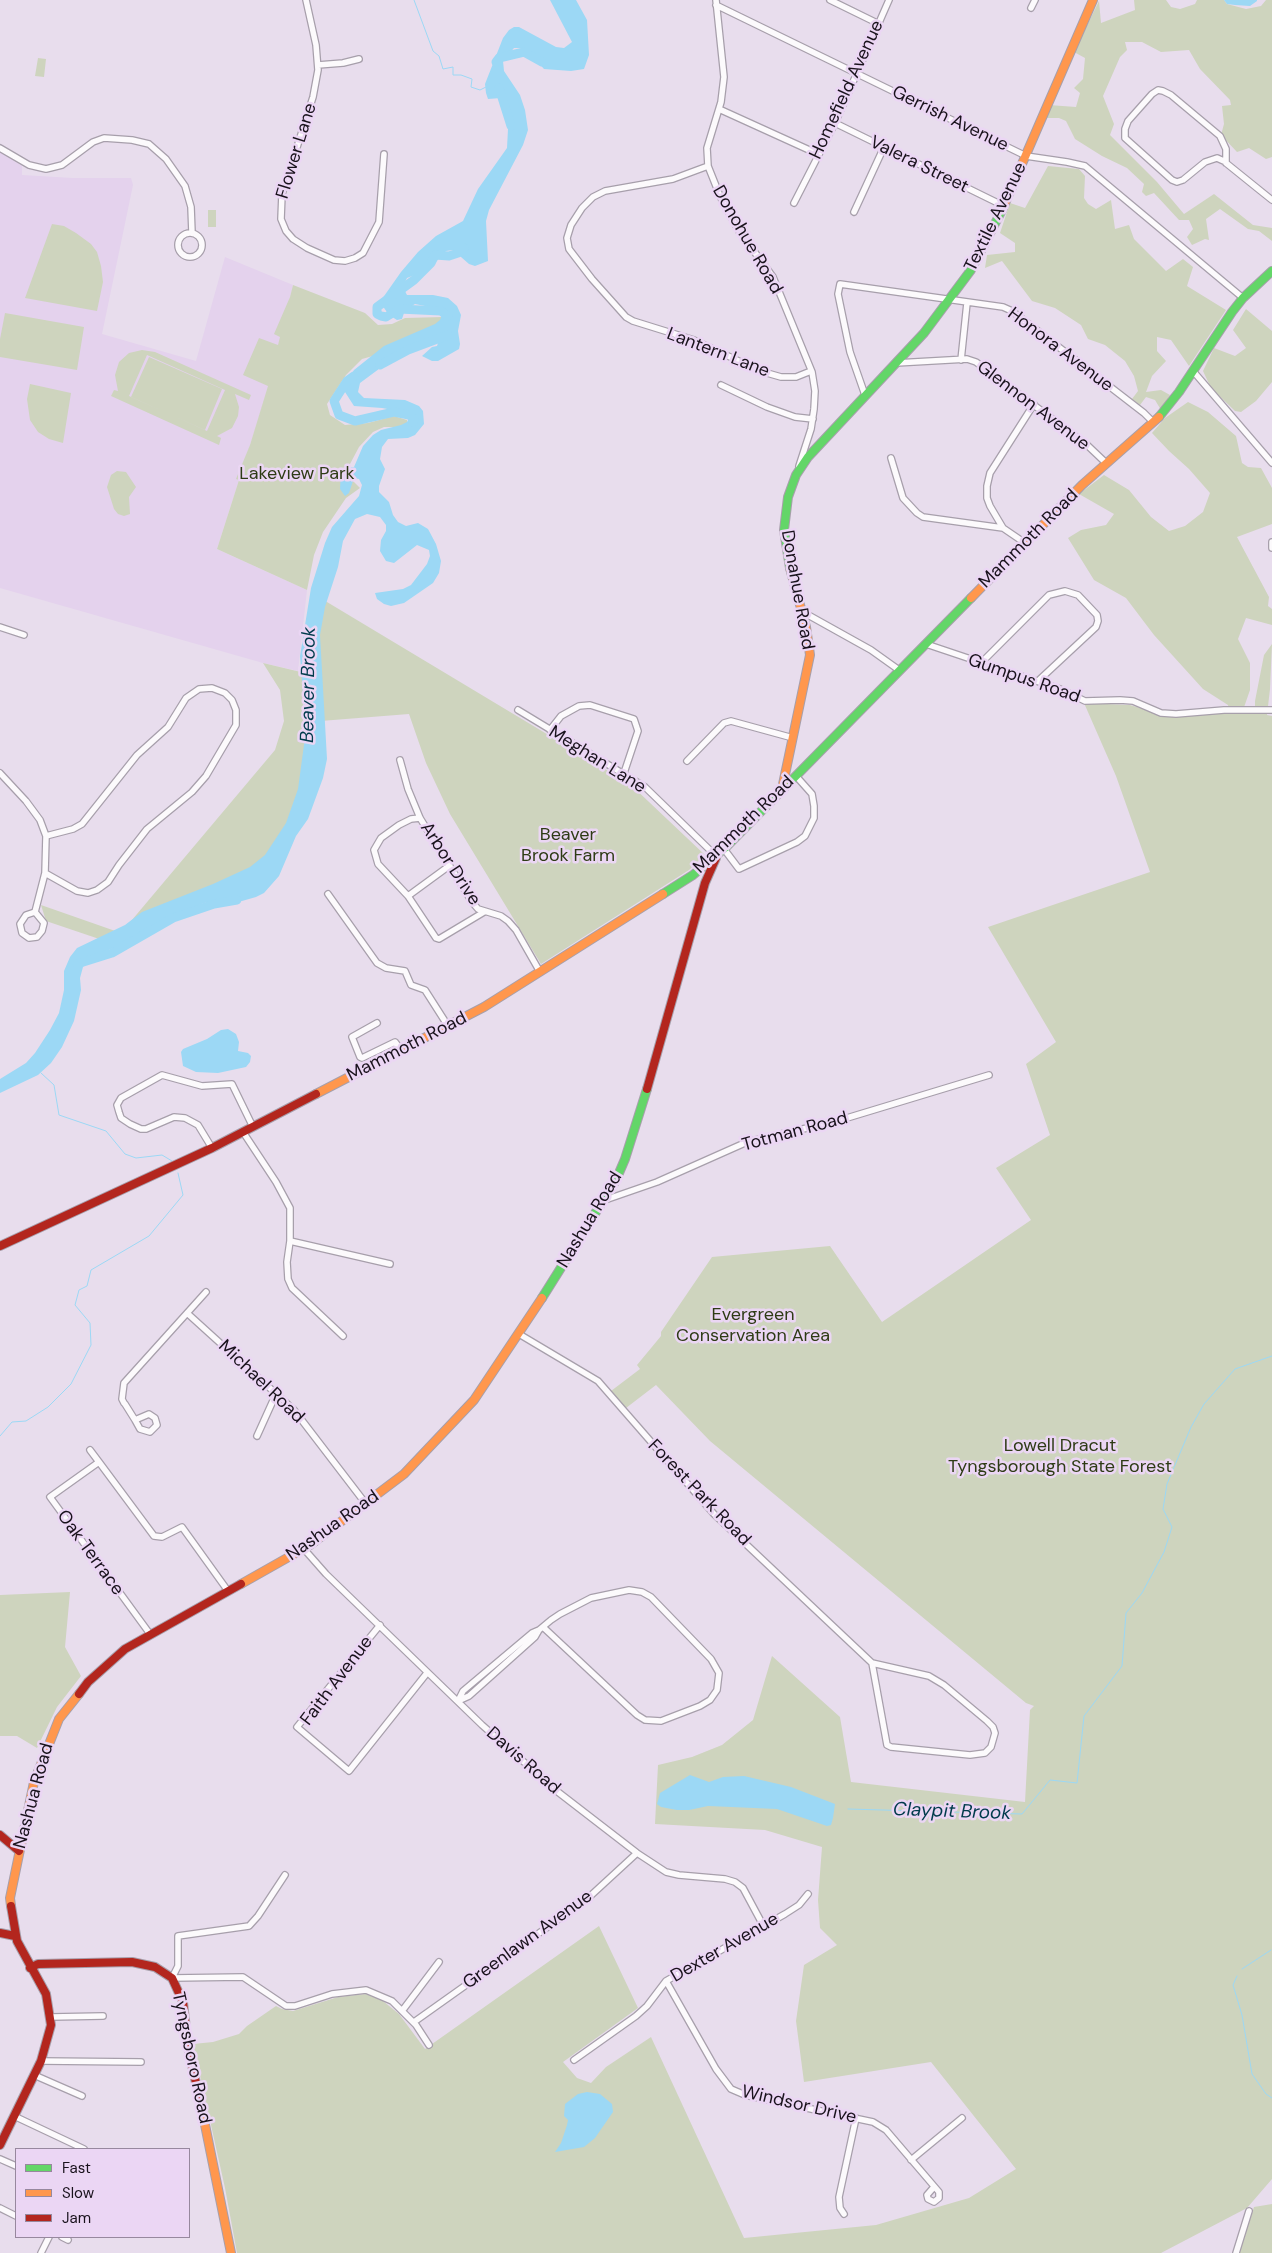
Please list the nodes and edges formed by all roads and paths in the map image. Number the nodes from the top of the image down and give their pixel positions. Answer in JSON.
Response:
{"nodes":[{"id":1,"x":306,"y":0,"type":"edge"},
{"id":2,"x":830,"y":0,"type":"edge"},
{"id":3,"x":888,"y":0,"type":"edge"},
{"id":4,"x":1035,"y":0,"type":"edge"},
{"id":5,"x":1093,"y":0,"type":"edge"},
{"id":6,"x":716,"y":3,"type":"edge"},
{"id":7,"x":1031,"y":8,"type":"dead end"},
{"id":8,"x":877,"y":23,"type":"junction"},
{"id":9,"x":359,"y":59,"type":"dead end"},
{"id":10,"x":318,"y":64,"type":"junction"},
{"id":11,"x":856,"y":74,"type":"junction"},
{"id":12,"x":719,"y":109,"type":"junction"},
{"id":13,"x":835,"y":123,"type":"junction"},
{"id":14,"x":884,"y":147,"type":"junction"},
{"id":15,"x":0,"y":148,"type":"edge"},
{"id":16,"x":384,"y":154,"type":"dead end"},
{"id":17,"x":818,"y":154,"type":"junction"},
{"id":18,"x":1026,"y":156,"type":"junction"},
{"id":19,"x":1226,"y":163,"type":"junction"},
{"id":20,"x":708,"y":166,"type":"junction"},
{"id":21,"x":1272,"y":200,"type":"edge"},
{"id":22,"x":794,"y":203,"type":"dead end"},
{"id":23,"x":1004,"y":206,"type":"junction"},
{"id":24,"x":854,"y":212,"type":"dead end"},
{"id":25,"x":192,"y":233,"type":"junction"},
{"id":26,"x":1272,"y":271,"type":"edge"},
{"id":27,"x":1243,"y":298,"type":"junction"},
{"id":28,"x":949,"y":300,"type":"junction"},
{"id":29,"x":967,"y":303,"type":"junction"},
{"id":30,"x":960,"y":360,"type":"junction"},
{"id":31,"x":896,"y":363,"type":"junction"},
{"id":32,"x":811,"y":371,"type":"junction"},
{"id":33,"x":1193,"y":371,"type":"junction"},
{"id":34,"x":721,"y":385,"type":"dead end"},
{"id":35,"x":866,"y":395,"type":"junction"},
{"id":36,"x":1034,"y":404,"type":"junction"},
{"id":37,"x":813,"y":419,"type":"junction"},
{"id":38,"x":1153,"y":422,"type":"junction"},
{"id":39,"x":891,"y":458,"type":"dead end"},
{"id":40,"x":1106,"y":463,"type":"junction"},
{"id":41,"x":1272,"y":463,"type":"edge"},
{"id":42,"x":796,"y":475,"type":"junction"},
{"id":43,"x":1003,"y":528,"type":"junction"},
{"id":44,"x":1272,"y":542,"type":"edge"},
{"id":45,"x":1025,"y":543,"type":"junction"},
{"id":46,"x":1272,"y":548,"type":"edge"},
{"id":47,"x":801,"y":611,"type":"junction"},
{"id":48,"x":0,"y":627,"type":"edge"},
{"id":49,"x":24,"y":635,"type":"dead end"},
{"id":50,"x":926,"y":644,"type":"junction"},
{"id":51,"x":981,"y":663,"type":"junction"},
{"id":52,"x":899,"y":670,"type":"junction"},
{"id":53,"x":1038,"y":682,"type":"junction"},
{"id":54,"x":518,"y":710,"type":"dead end"},
{"id":55,"x":1272,"y":710,"type":"edge"},
{"id":56,"x":550,"y":730,"type":"junction"},
{"id":57,"x":793,"y":738,"type":"junction"},
{"id":58,"x":400,"y":760,"type":"dead end"},
{"id":59,"x":686,"y":761,"type":"dead end"},
{"id":60,"x":788,"y":764,"type":"junction"},
{"id":61,"x":805,"y":766,"type":"junction"},
{"id":62,"x":0,"y":773,"type":"edge"},
{"id":63,"x":624,"y":773,"type":"junction"},
{"id":64,"x":796,"y":776,"type":"junction"},
{"id":65,"x":782,"y":789,"type":"junction"},
{"id":66,"x":420,"y":818,"type":"junction"},
{"id":67,"x":46,"y":836,"type":"junction"},
{"id":68,"x":724,"y":849,"type":"junction"},
{"id":69,"x":716,"y":856,"type":"junction"},
{"id":70,"x":449,"y":866,"type":"junction"},
{"id":71,"x":45,"y":873,"type":"junction"},
{"id":72,"x":328,"y":894,"type":"dead end"},
{"id":73,"x":408,"y":896,"type":"junction"},
{"id":74,"x":34,"y":912,"type":"junction"},
{"id":75,"x":484,"y":912,"type":"junction"},
{"id":76,"x":540,"y":972,"type":"junction"},
{"id":77,"x":377,"y":1023,"type":"dead end"},
{"id":78,"x":448,"y":1026,"type":"junction"},
{"id":79,"x":402,"y":1050,"type":"junction"},
{"id":80,"x":989,"y":1075,"type":"dead end"},
{"id":81,"x":253,"y":1127,"type":"junction"},
{"id":82,"x":243,"y":1132,"type":"junction"},
{"id":83,"x":212,"y":1148,"type":"junction"},
{"id":84,"x":604,"y":1200,"type":"junction"},
{"id":85,"x":290,"y":1241,"type":"junction"},
{"id":86,"x":0,"y":1246,"type":"edge"},
{"id":87,"x":390,"y":1264,"type":"dead end"},
{"id":88,"x":206,"y":1292,"type":"dead end"},
{"id":89,"x":187,"y":1313,"type":"junction"},
{"id":90,"x":519,"y":1334,"type":"junction"},
{"id":91,"x":343,"y":1336,"type":"dead end"},
{"id":92,"x":276,"y":1394,"type":"junction"},
{"id":93,"x":135,"y":1420,"type":"dead end"},
{"id":94,"x":257,"y":1436,"type":"dead end"},
{"id":95,"x":90,"y":1450,"type":"dead end"},
{"id":96,"x":99,"y":1462,"type":"junction"},
{"id":97,"x":366,"y":1504,"type":"junction"},
{"id":98,"x":304,"y":1550,"type":"junction"},
{"id":99,"x":228,"y":1592,"type":"junction"},
{"id":100,"x":380,"y":1626,"type":"junction"},
{"id":101,"x":541,"y":1629,"type":"junction"},
{"id":102,"x":150,"y":1634,"type":"junction"},
{"id":103,"x":872,"y":1663,"type":"junction"},
{"id":104,"x":427,"y":1673,"type":"junction"},
{"id":105,"x":458,"y":1701,"type":"junction"},
{"id":106,"x":0,"y":1835,"type":"edge"},
{"id":107,"x":19,"y":1851,"type":"junction"},
{"id":108,"x":637,"y":1853,"type":"junction"},
{"id":109,"x":285,"y":1875,"type":"dead end"},
{"id":110,"x":808,"y":1894,"type":"dead end"},
{"id":111,"x":764,"y":1926,"type":"junction"},
{"id":112,"x":0,"y":1933,"type":"edge"},
{"id":113,"x":15,"y":1936,"type":"junction"},
{"id":114,"x":439,"y":1962,"type":"dead end"},
{"id":115,"x":30,"y":1968,"type":"junction"},
{"id":116,"x":172,"y":1978,"type":"junction"},
{"id":117,"x":666,"y":1981,"type":"junction"},
{"id":118,"x":402,"y":2011,"type":"junction"},
{"id":119,"x":103,"y":2016,"type":"dead end"},
{"id":120,"x":50,"y":2017,"type":"junction"},
{"id":121,"x":414,"y":2022,"type":"junction"},
{"id":122,"x":429,"y":2046,"type":"dead end"},
{"id":123,"x":574,"y":2060,"type":"dead end"},
{"id":124,"x":41,"y":2061,"type":"junction"},
{"id":125,"x":141,"y":2062,"type":"dead end"},
{"id":126,"x":34,"y":2075,"type":"junction"},
{"id":127,"x":82,"y":2096,"type":"dead end"},
{"id":128,"x":14,"y":2116,"type":"junction"},
{"id":129,"x":856,"y":2118,"type":"junction"},
{"id":130,"x":962,"y":2118,"type":"dead end"},
{"id":131,"x":0,"y":2146,"type":"edge"},
{"id":132,"x":82,"y":2148,"type":"edge"},
{"id":133,"x":0,"y":2159,"type":"edge"},
{"id":134,"x":910,"y":2160,"type":"junction"},
{"id":135,"x":15,"y":2166,"type":"edge"},
{"id":136,"x":934,"y":2187,"type":"dead end"},
{"id":137,"x":0,"y":2208,"type":"edge"},
{"id":138,"x":1249,"y":2211,"type":"dead end"},
{"id":139,"x":844,"y":2214,"type":"dead end"},
{"id":140,"x":15,"y":2216,"type":"edge"},
{"id":141,"x":48,"y":2238,"type":"edge"},
{"id":142,"x":64,"y":2238,"type":"edge"},
{"id":143,"x":68,"y":2240,"type":"dead end"},
{"id":144,"x":41,"y":2253,"type":"edge"},
{"id":145,"x":231,"y":2253,"type":"edge"},
{"id":146,"x":1236,"y":2253,"type":"edge"}],
"edges":[{"from":1,"to":10,"type":"street","name":"Flower Lane"},
{"from":2,"to":8,"type":"street"},
{"from":3,"to":8,"type":"street","name":"Homefield Avenue"},
{"from":4,"to":7,"type":"street"},
{"from":5,"to":18,"type":"main road","name":"Textile Avenue"},
{"from":6,"to":11,"type":"street","name":"Gerrish Avenue"},
{"from":6,"to":12,"type":"street","name":"Donohue Road"},
{"from":8,"to":11,"type":"street","name":"Homefield Avenue"},
{"from":9,"to":10,"type":"street"},
{"from":10,"to":16,"type":"street","name":"Flower Lane"},
{"from":11,"to":13,"type":"street","name":"Homefield Avenue"},
{"from":11,"to":18,"type":"street","name":"Gerrish Avenue"},
{"from":12,"to":17,"type":"street"},
{"from":12,"to":20,"type":"street","name":"Donohue Road"},
{"from":13,"to":14,"type":"street","name":"Valera Street"},
{"from":13,"to":17,"type":"street","name":"Homefield Avenue"},
{"from":14,"to":23,"type":"street","name":"Valera Street"},
{"from":14,"to":24,"type":"street"},
{"from":15,"to":25,"type":"street"},
{"from":17,"to":22,"type":"street","name":"Homefield Avenue"},
{"from":18,"to":23,"type":"main road","name":"Textile Avenue"},
{"from":18,"to":27,"type":"street","name":"Gerrish Avenue"},
{"from":19,"to":19,"type":"street"},
{"from":19,"to":21,"type":"street"},
{"from":20,"to":32,"type":"street","name":"Donohue Road"},
{"from":20,"to":32,"type":"street","name":"Lantern Lane"},
{"from":23,"to":28,"type":"main road","name":"Textile Avenue"},
{"from":25,"to":25,"type":"street"},
{"from":26,"to":27,"type":"main road","name":"Mammoth Road"},
{"from":27,"to":33,"type":"main road","name":"Mammoth Road"},
{"from":28,"to":29,"type":"street","name":"Honora Avenue"},
{"from":28,"to":31,"type":"main road","name":"Textile Avenue"},
{"from":28,"to":35,"type":"street","name":"Honora Avenue"},
{"from":29,"to":30,"type":"street"},
{"from":29,"to":38,"type":"street","name":"Honora Avenue"},
{"from":30,"to":31,"type":"street","name":"Glennon Avenue"},
{"from":30,"to":36,"type":"street","name":"Glennon Avenue"},
{"from":31,"to":35,"type":"main road","name":"Textile Avenue"},
{"from":32,"to":37,"type":"street","name":"Donohue Road"},
{"from":33,"to":38,"type":"main road","name":"Mammoth Road"},
{"from":33,"to":41,"type":"street"},
{"from":34,"to":37,"type":"street"},
{"from":35,"to":42,"type":"main road","name":"Textile Avenue"},
{"from":36,"to":40,"type":"street","name":"Glennon Avenue"},
{"from":36,"to":43,"type":"street"},
{"from":37,"to":42,"type":"street","name":"Donohue Road"},
{"from":38,"to":40,"type":"main road","name":"Mammoth Road"},
{"from":39,"to":43,"type":"street"},
{"from":40,"to":45,"type":"main road","name":"Mammoth Road"},
{"from":42,"to":47,"type":"main road","name":"Donahue Road"},
{"from":43,"to":45,"type":"street"},
{"from":44,"to":46,"type":"street"},
{"from":45,"to":50,"type":"main road","name":"Mammoth Road"},
{"from":47,"to":52,"type":"street"},
{"from":47,"to":57,"type":"main road","name":"Donahue Road"},
{"from":48,"to":49,"type":"street"},
{"from":50,"to":51,"type":"street","name":"Gumpus Road"},
{"from":50,"to":52,"type":"main road","name":"Mammoth Road"},
{"from":51,"to":53,"type":"street","name":"Gumpus Road"},
{"from":51,"to":53,"type":"street"},
{"from":52,"to":61,"type":"main road","name":"Mammoth Road"},
{"from":53,"to":55,"type":"street","name":"Gumpus Road"},
{"from":54,"to":56,"type":"street","name":"Meghan Lane"},
{"from":56,"to":63,"type":"street","name":"Meghan Lane"},
{"from":56,"to":63,"type":"street"},
{"from":57,"to":59,"type":"street"},
{"from":57,"to":60,"type":"main road","name":"Donahue Road"},
{"from":58,"to":66,"type":"street","name":"Arbor Drive"},
{"from":60,"to":61,"type":"main road"},
{"from":60,"to":65,"type":"main road","name":"Donahue Road"},
{"from":61,"to":64,"type":"main road","name":"Mammoth Road"},
{"from":62,"to":67,"type":"street"},
{"from":63,"to":69,"type":"street","name":"Meghan Lane"},
{"from":64,"to":65,"type":"main road","name":"Mammoth Road"},
{"from":64,"to":68,"type":"street"},
{"from":65,"to":68,"type":"main road","name":"Mammoth Road"},
{"from":66,"to":70,"type":"street","name":"Arbor Drive"},
{"from":66,"to":73,"type":"street"},
{"from":67,"to":71,"type":"street"},
{"from":67,"to":71,"type":"street"},
{"from":68,"to":69,"type":"main road","name":"Mammoth Road"},
{"from":69,"to":76,"type":"main road","name":"Mammoth Road"},
{"from":69,"to":84,"type":"main road","name":"Nashua Road"},
{"from":70,"to":73,"type":"street"},
{"from":70,"to":75,"type":"street","name":"Arbor Drive"},
{"from":71,"to":74,"type":"street"},
{"from":72,"to":78,"type":"street"},
{"from":73,"to":75,"type":"street"},
{"from":74,"to":74,"type":"street"},
{"from":75,"to":76,"type":"street","name":"Arbor Drive"},
{"from":76,"to":78,"type":"main road","name":"Mammoth Road"},
{"from":77,"to":79,"type":"street"},
{"from":78,"to":79,"type":"main road","name":"Mammoth Road"},
{"from":79,"to":81,"type":"main road","name":"Mammoth Road"},
{"from":80,"to":84,"type":"street","name":"Totman Road"},
{"from":81,"to":82,"type":"main road","name":"Mammoth Road"},
{"from":81,"to":83,"type":"street"},
{"from":82,"to":83,"type":"main road","name":"Mammoth Road"},
{"from":82,"to":85,"type":"street"},
{"from":83,"to":86,"type":"main road","name":"Mammoth Road"},
{"from":84,"to":90,"type":"main road","name":"Nashua Road"},
{"from":85,"to":87,"type":"street"},
{"from":85,"to":91,"type":"street"},
{"from":88,"to":89,"type":"street"},
{"from":89,"to":92,"type":"street","name":"Michael Road"},
{"from":89,"to":93,"type":"street"},
{"from":90,"to":97,"type":"main road","name":"Nashua Road"},
{"from":90,"to":103,"type":"street","name":"Forest Park Road"},
{"from":92,"to":94,"type":"street"},
{"from":92,"to":97,"type":"street","name":"Michael Road"},
{"from":95,"to":96,"type":"street"},
{"from":96,"to":99,"type":"street"},
{"from":96,"to":102,"type":"street","name":"Oak Terrace"},
{"from":97,"to":98,"type":"main road","name":"Nashua Road"},
{"from":98,"to":99,"type":"main road","name":"Nashua Road"},
{"from":98,"to":100,"type":"street","name":"Davis Road"},
{"from":99,"to":102,"type":"main road","name":"Nashua Road"},
{"from":100,"to":104,"type":"street","name":"Davis Road"},
{"from":100,"to":104,"type":"street","name":"Faith Avenue"},
{"from":101,"to":101,"type":"street"},
{"from":101,"to":105,"type":"street"},
{"from":102,"to":107,"type":"main road","name":"Nashua Road"},
{"from":103,"to":103,"type":"street"},
{"from":104,"to":105,"type":"street","name":"Davis Road"},
{"from":105,"to":108,"type":"street","name":"Davis Road"},
{"from":106,"to":107,"type":"main road"},
{"from":107,"to":113,"type":"main road","name":"Nashua Road"},
{"from":108,"to":111,"type":"street","name":"Davis Road"},
{"from":108,"to":121,"type":"street","name":"Greenlawn Avenue"},
{"from":109,"to":116,"type":"street"},
{"from":110,"to":111,"type":"street","name":"Dexter Avenue"},
{"from":111,"to":117,"type":"street","name":"Dexter Avenue"},
{"from":112,"to":113,"type":"main road"},
{"from":113,"to":115,"type":"main road","name":"Nashua Road"},
{"from":114,"to":118,"type":"street"},
{"from":115,"to":116,"type":"main road","name":"Tyngsboro Road"},
{"from":115,"to":120,"type":"main road","name":"Nashua Road"},
{"from":116,"to":118,"type":"street"},
{"from":116,"to":145,"type":"main road","name":"Tyngsboro Road"},
{"from":117,"to":123,"type":"street","name":"Dexter Avenue"},
{"from":117,"to":129,"type":"street","name":"Windsor Drive"},
{"from":118,"to":121,"type":"street"},
{"from":119,"to":120,"type":"street"},
{"from":120,"to":124,"type":"main road","name":"Nashua Road"},
{"from":121,"to":122,"type":"street"},
{"from":124,"to":125,"type":"street"},
{"from":124,"to":126,"type":"main road","name":"Nashua Road"},
{"from":126,"to":127,"type":"street"},
{"from":126,"to":128,"type":"main road","name":"Nashua Road"},
{"from":128,"to":131,"type":"main road","name":"Nashua Road"},
{"from":128,"to":132,"type":"street"},
{"from":129,"to":134,"type":"street","name":"Windsor Drive"},
{"from":129,"to":139,"type":"street"},
{"from":130,"to":134,"type":"street"},
{"from":133,"to":135,"type":"street"},
{"from":134,"to":136,"type":"street","name":"Windsor Drive"},
{"from":137,"to":140,"type":"street"},
{"from":138,"to":146,"type":"street"},
{"from":141,"to":144,"type":"street"},
{"from":142,"to":143,"type":"street"}]}
